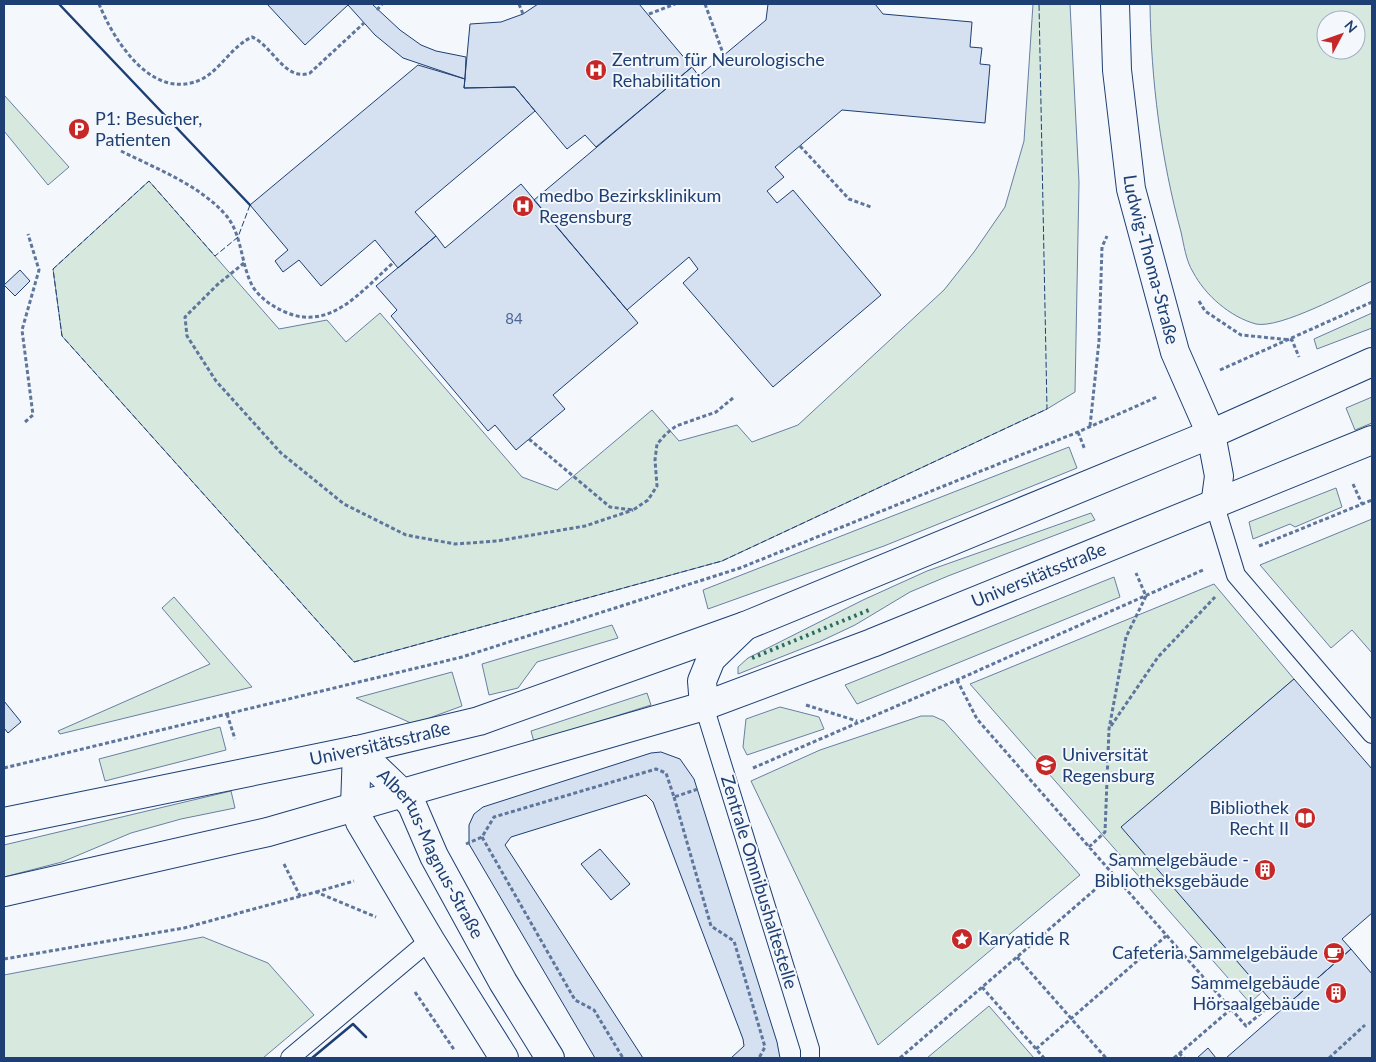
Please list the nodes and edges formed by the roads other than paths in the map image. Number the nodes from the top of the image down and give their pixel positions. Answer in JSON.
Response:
{"nodes":[{"id":1,"x":1115,"y":4,"type":"edge"},
{"id":2,"x":1372,"y":362,"type":"edge"},
{"id":3,"x":1211,"y":434,"type":"junction"},
{"id":4,"x":1372,"y":440,"type":"edge"},
{"id":5,"x":1215,"y":506,"type":"junction"},
{"id":6,"x":745,"y":626,"type":"junction"},
{"id":7,"x":704,"y":706,"type":"junction"},
{"id":8,"x":1372,"y":734,"type":"edge"},
{"id":9,"x":357,"y":750,"type":"junction"},
{"id":10,"x":401,"y":792,"type":"junction"},
{"id":11,"x":355,"y":807,"type":"junction"},
{"id":12,"x":4,"y":822,"type":"edge"},
{"id":13,"x":4,"y":892,"type":"edge"},
{"id":14,"x":430,"y":940,"type":"junction"},
{"id":15,"x":290,"y":1058,"type":"edge"},
{"id":16,"x":504,"y":1058,"type":"edge"},
{"id":17,"x":550,"y":1058,"type":"edge"},
{"id":18,"x":810,"y":1058,"type":"edge"}],
"edges":[{"from":1,"to":3,"type":"street","name":"Ludwig-Thoma-Straße"},
{"from":2,"to":3,"type":"street","name":"Universitätsstraße"},
{"from":3,"to":5,"type":"street","name":"Ludwig-Thoma-Straße"},
{"from":3,"to":6,"type":"street","name":"Universitätsstraße"},
{"from":4,"to":5,"type":"street","name":"Universitätsstraße"},
{"from":5,"to":7,"type":"street","name":"Universitätsstraße"},
{"from":5,"to":8,"type":"lane"},
{"from":6,"to":7,"type":"street","name":"Universitätsstraße"},
{"from":6,"to":9,"type":"street","name":"Universitätsstraße"},
{"from":7,"to":10,"type":"street","name":"Universitätsstraße"},
{"from":7,"to":18,"type":"lane","name":"Zentrale Omnibushaltestelle"},
{"from":9,"to":10,"type":"street","name":"Albertus-Magnus-Straße"},
{"from":9,"to":11,"type":"street","name":"Albertus-Magnus-Straße"},
{"from":9,"to":12,"type":"street","name":"Universitätsstraße"},
{"from":10,"to":11,"type":"street","name":"Universitätsstraße"},
{"from":10,"to":17,"type":"street","name":"Albertus-Magnus-Straße"},
{"from":11,"to":13,"type":"street","name":"Universitätsstraße"},
{"from":11,"to":14,"type":"street","name":"Albertus-Magnus-Straße"},
{"from":14,"to":15,"type":"lane"},
{"from":14,"to":16,"type":"street","name":"Albertus-Magnus-Straße"}]}
